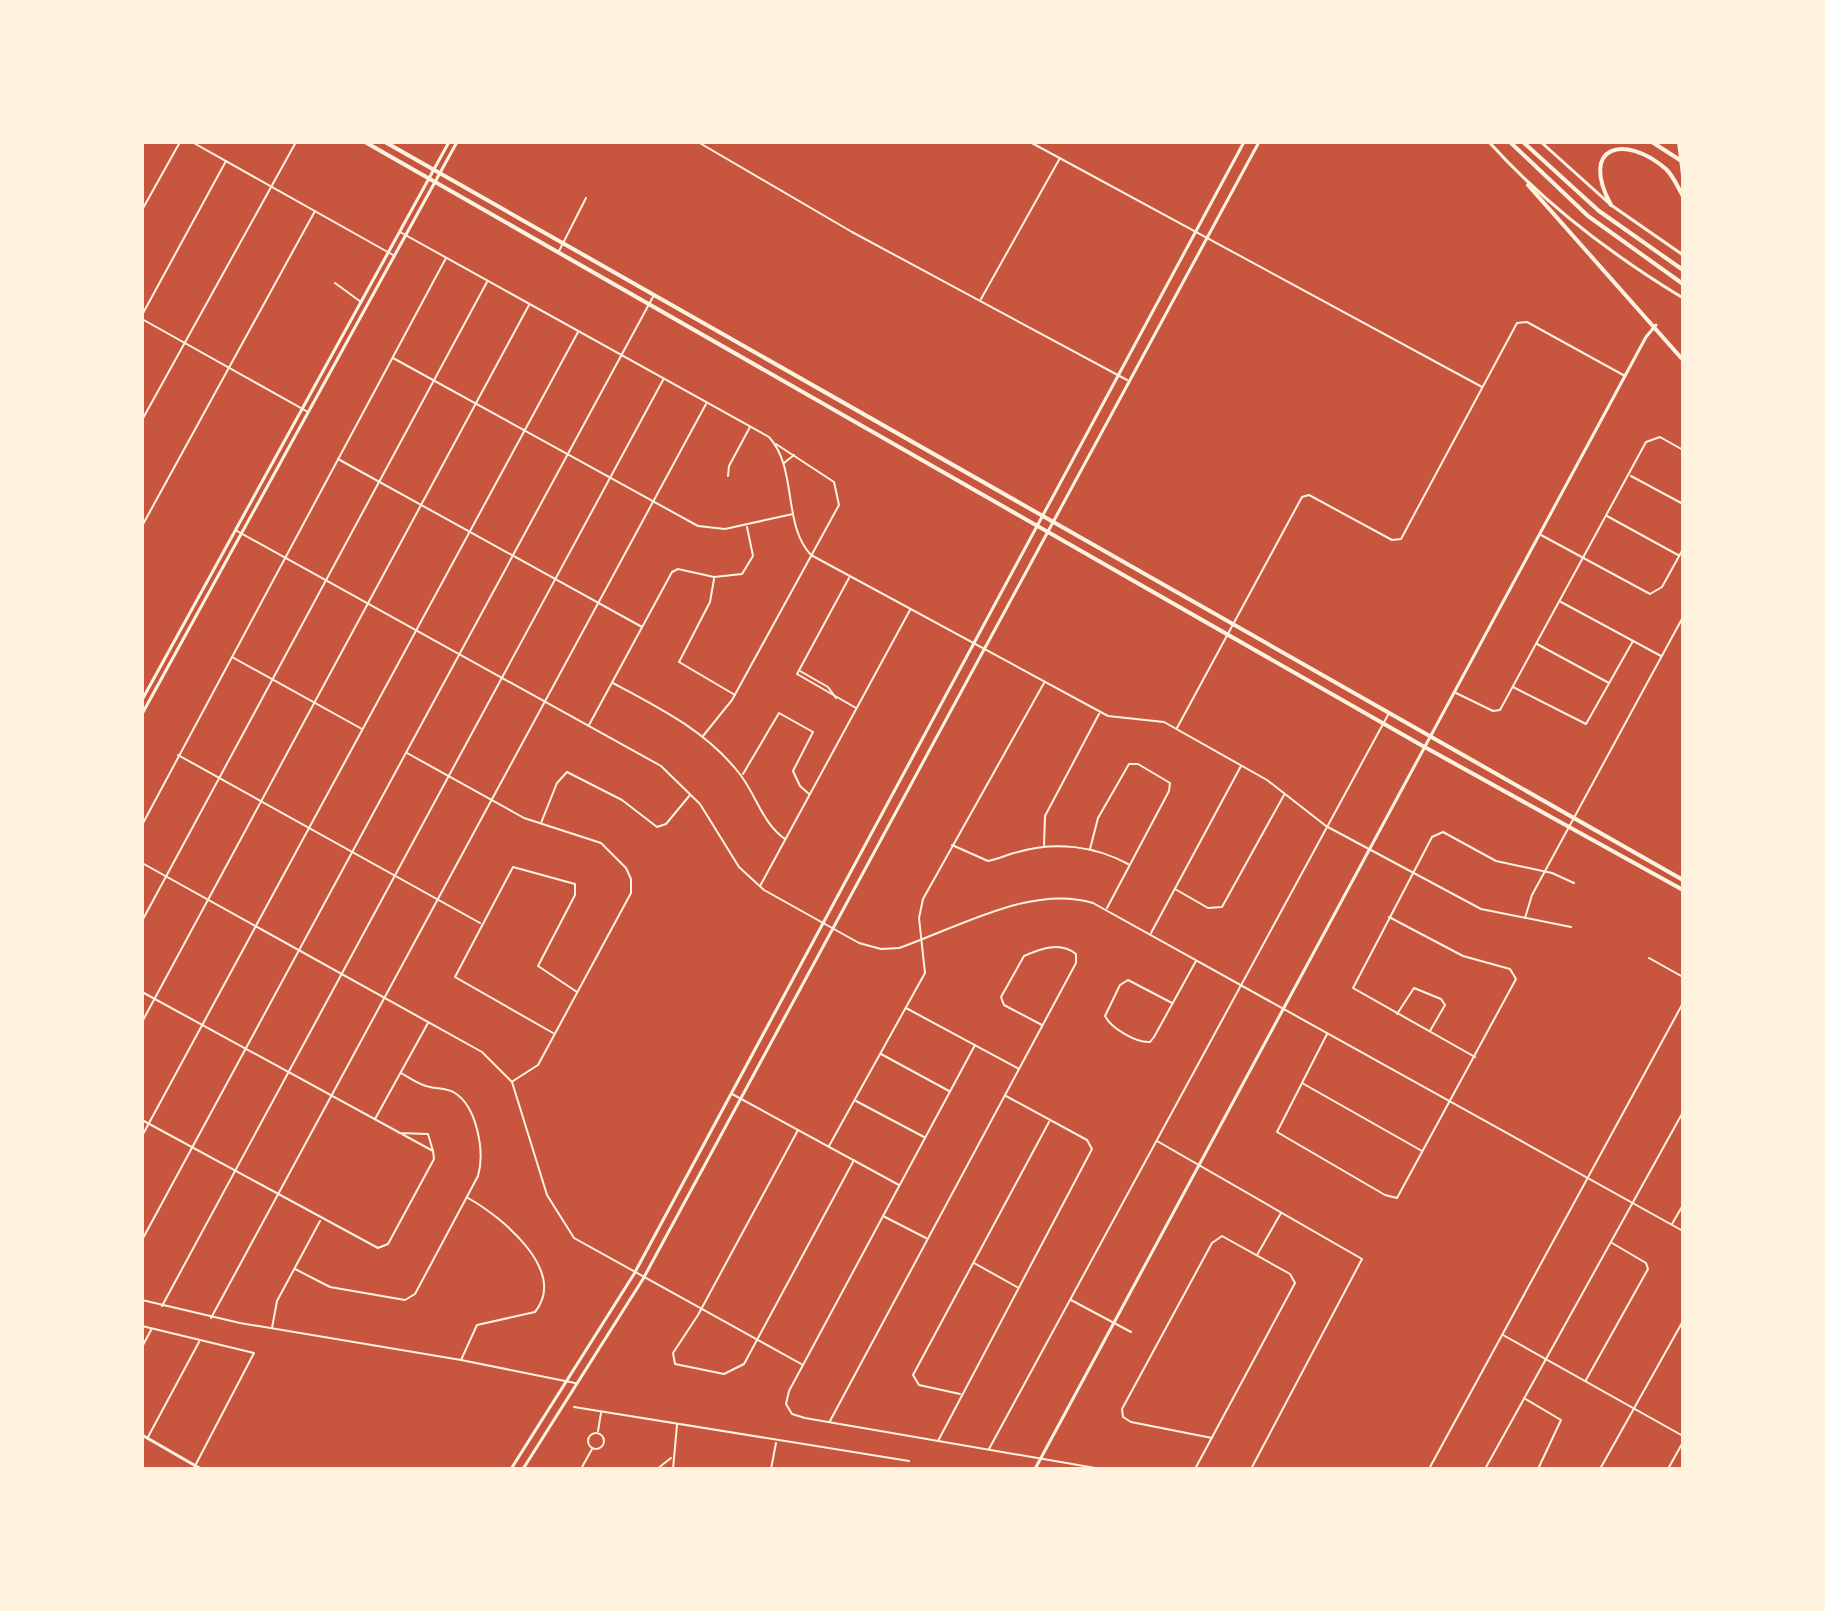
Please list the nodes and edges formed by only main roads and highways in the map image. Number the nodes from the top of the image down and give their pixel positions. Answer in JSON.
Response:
{"nodes":[{"id":1,"x":365,"y":142,"type":"edge"},
{"id":2,"x":385,"y":142,"type":"edge"},
{"id":3,"x":1510,"y":142,"type":"edge"},
{"id":4,"x":1523,"y":142,"type":"edge"},
{"id":5,"x":1652,"y":142,"type":"edge"},
{"id":6,"x":1679,"y":144,"type":"edge"},
{"id":7,"x":1683,"y":162,"type":"edge"},
{"id":8,"x":1683,"y":173,"type":"edge"},
{"id":9,"x":1528,"y":185,"type":"road end"},
{"id":10,"x":1683,"y":196,"type":"edge"},
{"id":11,"x":1611,"y":205,"type":"road end"},
{"id":12,"x":517,"y":217,"type":"junction"},
{"id":13,"x":512,"y":225,"type":"junction"},
{"id":14,"x":598,"y":263,"type":"junction"},
{"id":15,"x":1683,"y":270,"type":"edge"},
{"id":16,"x":593,"y":272,"type":"junction"},
{"id":17,"x":625,"y":278,"type":"junction"},
{"id":18,"x":1683,"y":284,"type":"edge"},
{"id":19,"x":620,"y":287,"type":"junction"},
{"id":20,"x":763,"y":357,"type":"junction"},
{"id":21,"x":1683,"y":360,"type":"edge"},
{"id":22,"x":758,"y":367,"type":"junction"},
{"id":23,"x":800,"y":378,"type":"junction"},
{"id":24,"x":794,"y":388,"type":"junction"},
{"id":25,"x":895,"y":432,"type":"junction"},
{"id":26,"x":889,"y":442,"type":"junction"},
{"id":27,"x":931,"y":452,"type":"junction"},
{"id":28,"x":925,"y":462,"type":"junction"},
{"id":29,"x":1128,"y":564,"type":"junction"},
{"id":30,"x":1113,"y":569,"type":"junction"},
{"id":31,"x":1182,"y":594,"type":"junction"},
{"id":32,"x":1170,"y":601,"type":"junction"},
{"id":33,"x":1283,"y":652,"type":"junction"},
{"id":34,"x":1277,"y":662,"type":"junction"},
{"id":35,"x":1326,"y":677,"type":"junction"},
{"id":36,"x":1319,"y":687,"type":"junction"},
{"id":37,"x":1683,"y":880,"type":"edge"},
{"id":38,"x":1683,"y":890,"type":"edge"}],
"edges":[{"from":1,"to":13,"type":"main road"},
{"from":2,"to":12,"type":"main road"},
{"from":3,"to":18,"type":"main road"},
{"from":4,"to":15,"type":"main road"},
{"from":5,"to":7,"type":"main road"},
{"from":6,"to":8,"type":"main road"},
{"from":9,"to":21,"type":"main road"},
{"from":10,"to":11,"type":"main road"},
{"from":12,"to":13,"type":"main road"},
{"from":12,"to":14,"type":"main road"},
{"from":13,"to":16,"type":"main road"},
{"from":14,"to":16,"type":"main road"},
{"from":14,"to":17,"type":"main road"},
{"from":16,"to":19,"type":"main road"},
{"from":17,"to":19,"type":"main road"},
{"from":17,"to":20,"type":"main road"},
{"from":19,"to":22,"type":"main road"},
{"from":20,"to":22,"type":"main road"},
{"from":20,"to":23,"type":"main road"},
{"from":22,"to":24,"type":"main road"},
{"from":23,"to":24,"type":"main road"},
{"from":23,"to":25,"type":"main road"},
{"from":24,"to":26,"type":"main road"},
{"from":25,"to":26,"type":"main road"},
{"from":25,"to":27,"type":"main road"},
{"from":26,"to":28,"type":"main road"},
{"from":27,"to":28,"type":"main road"},
{"from":27,"to":29,"type":"main road"},
{"from":28,"to":30,"type":"main road"},
{"from":29,"to":30,"type":"main road"},
{"from":29,"to":31,"type":"main road"},
{"from":30,"to":32,"type":"main road"},
{"from":31,"to":32,"type":"main road"},
{"from":31,"to":33,"type":"main road"},
{"from":32,"to":34,"type":"main road"},
{"from":33,"to":34,"type":"main road"},
{"from":33,"to":35,"type":"main road"},
{"from":34,"to":36,"type":"main road"},
{"from":35,"to":36,"type":"main road"},
{"from":35,"to":37,"type":"main road"},
{"from":36,"to":38,"type":"main road"}]}
